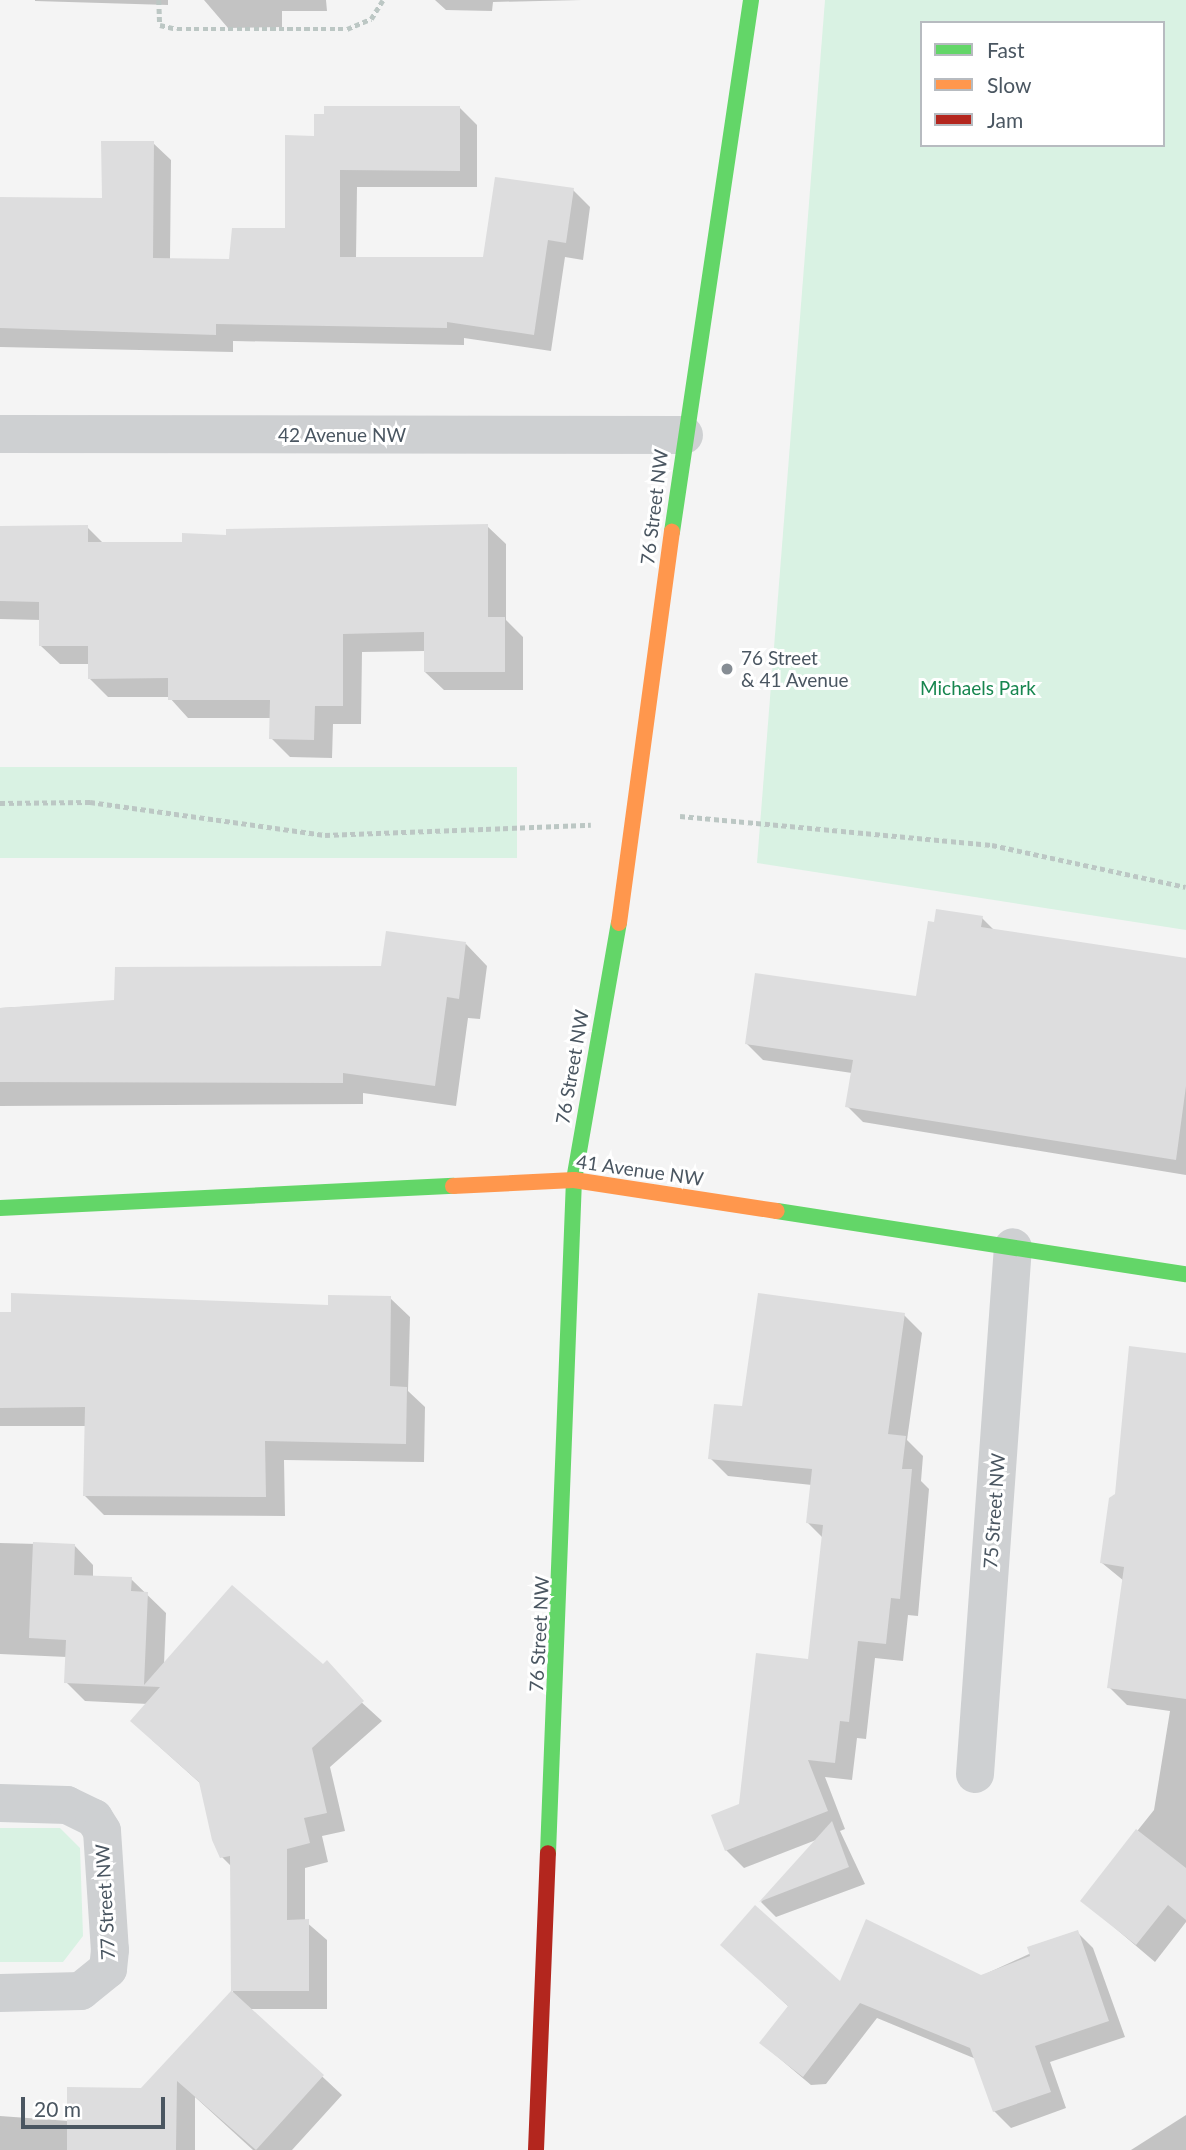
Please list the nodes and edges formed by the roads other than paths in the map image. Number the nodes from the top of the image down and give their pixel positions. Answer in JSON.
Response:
{"nodes":[{"id":1,"x":751,"y":0,"type":"edge"},
{"id":2,"x":0,"y":434,"type":"edge"},
{"id":3,"x":684,"y":435,"type":"junction"},
{"id":4,"x":574,"y":1180,"type":"junction"},
{"id":5,"x":0,"y":1208,"type":"edge"},
{"id":6,"x":1013,"y":1247,"type":"junction"},
{"id":7,"x":1186,"y":1274,"type":"edge"},
{"id":8,"x":975,"y":1774,"type":"dead end"},
{"id":9,"x":0,"y":1803,"type":"edge"},
{"id":10,"x":0,"y":1993,"type":"edge"},
{"id":11,"x":536,"y":2150,"type":"edge"}],
"edges":[{"from":1,"to":3,"type":"street","name":"76 Street NW"},
{"from":2,"to":3,"type":"street","name":"42 Avenue NW"},
{"from":3,"to":4,"type":"street","name":"76 Street NW"},
{"from":4,"to":5,"type":"street","name":"41 Avenue NW"},
{"from":4,"to":6,"type":"street","name":"41 Avenue NW"},
{"from":4,"to":11,"type":"street","name":"76 Street NW"},
{"from":6,"to":7,"type":"street","name":"41 Avenue NW"},
{"from":6,"to":8,"type":"street","name":"75 Street NW"},
{"from":9,"to":10,"type":"street","name":"77 Street NW"}]}
